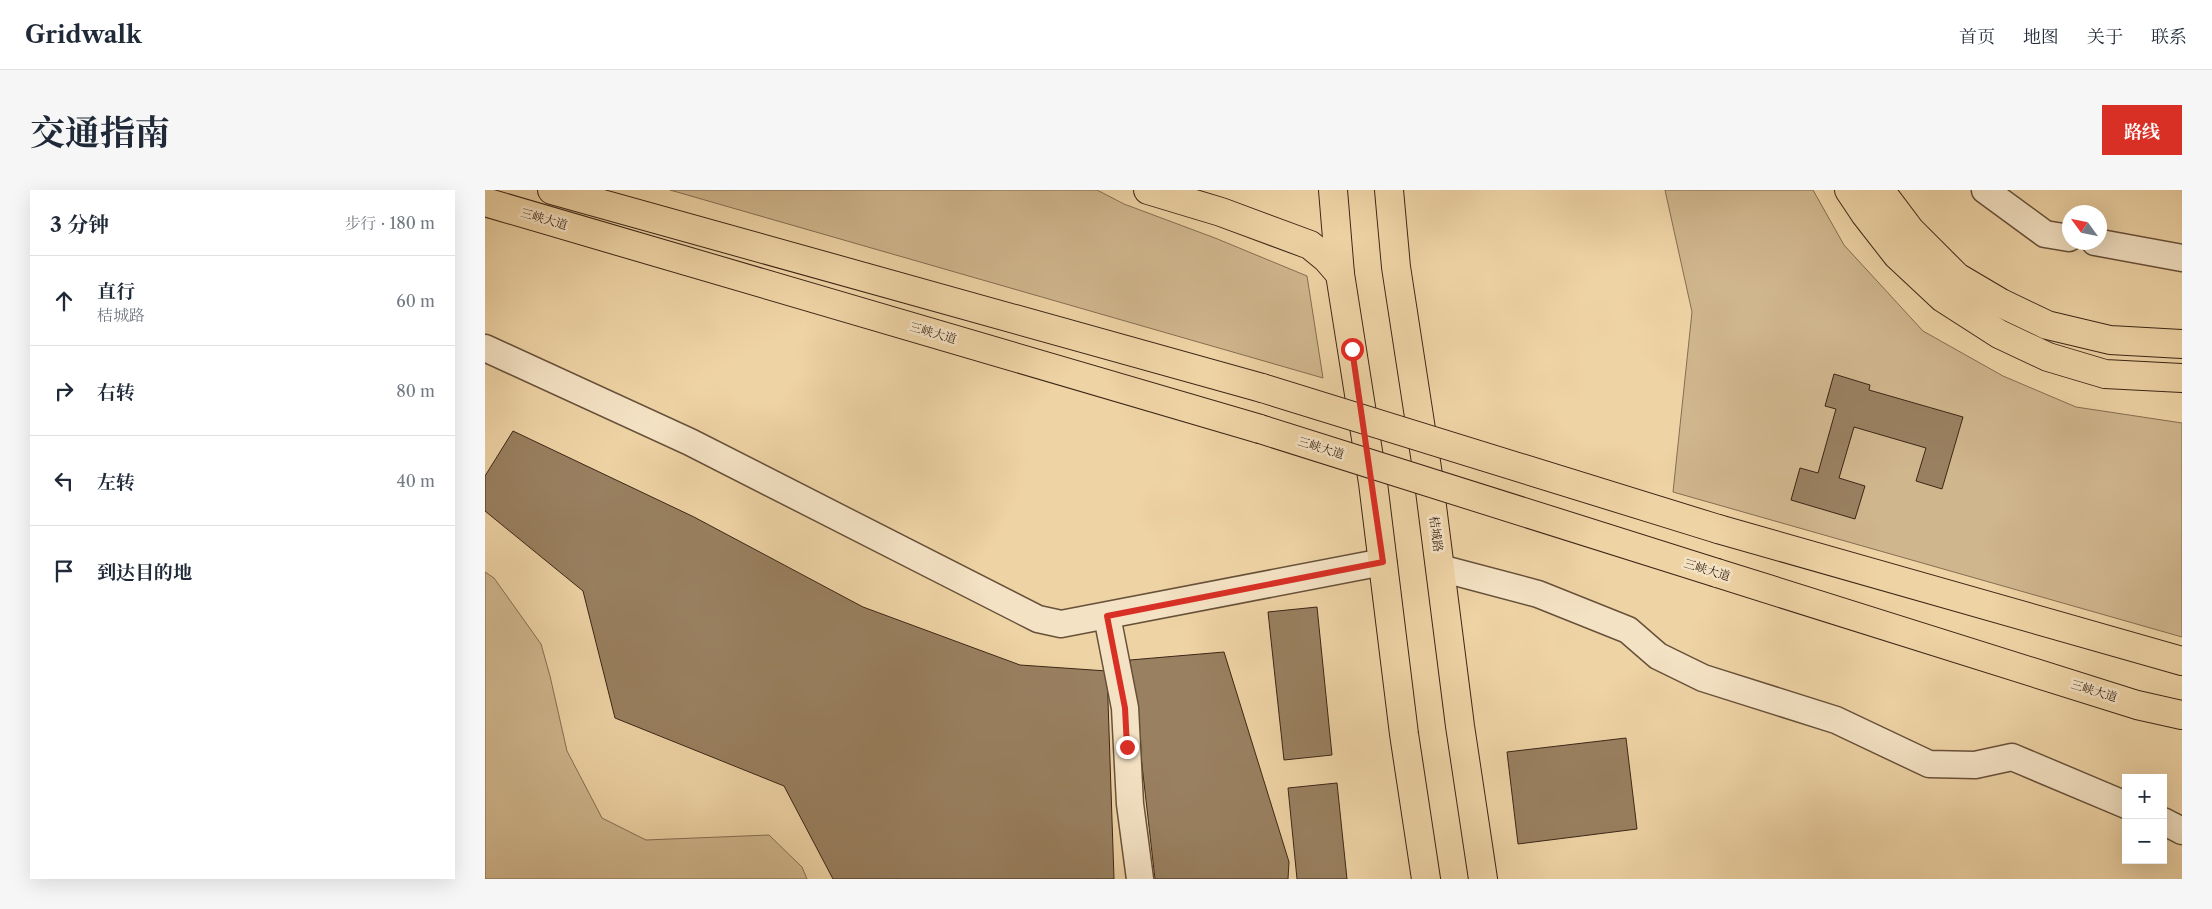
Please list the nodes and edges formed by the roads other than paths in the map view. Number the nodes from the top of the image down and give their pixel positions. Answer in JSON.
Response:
{"nodes":[{"id":1,"x":552,"y":190,"type":"edge"},
{"id":2,"x":1148,"y":190,"type":"edge"},
{"id":3,"x":1333,"y":190,"type":"edge"},
{"id":4,"x":1389,"y":190,"type":"edge"},
{"id":5,"x":1849,"y":190,"type":"edge"},
{"id":6,"x":1880,"y":190,"type":"edge"},
{"id":7,"x":1985,"y":190,"type":"edge"},
{"id":8,"x":485,"y":202,"type":"edge"},
{"id":9,"x":2062,"y":237,"type":"edge"},
{"id":10,"x":2107,"y":244,"type":"edge"},
{"id":11,"x":2182,"y":258,"type":"edge"},
{"id":12,"x":1340,"y":274,"type":"junction"},
{"id":13,"x":2182,"y":344,"type":"edge"},
{"id":14,"x":485,"y":348,"type":"edge"},
{"id":15,"x":2105,"y":374,"type":"junction"},
{"id":16,"x":2182,"y":378,"type":"edge"},
{"id":17,"x":2182,"y":385,"type":"edge"},
{"id":18,"x":1383,"y":562,"type":"junction"},
{"id":19,"x":1440,"y":568,"type":"junction"},
{"id":20,"x":1107,"y":616,"type":"junction"},
{"id":21,"x":2182,"y":660,"type":"edge"},
{"id":22,"x":2137,"y":705,"type":"junction"},
{"id":23,"x":2182,"y":715,"type":"edge"},
{"id":24,"x":2182,"y":722,"type":"edge"},
{"id":25,"x":2122,"y":803,"type":"edge"},
{"id":26,"x":2167,"y":823,"type":"edge"},
{"id":27,"x":2182,"y":831,"type":"edge"},
{"id":28,"x":1140,"y":879,"type":"edge"},
{"id":29,"x":1426,"y":879,"type":"edge"},
{"id":30,"x":1483,"y":879,"type":"edge"}],
"edges":[{"from":1,"to":21,"type":"main road","bridge":true},
{"from":2,"to":12,"type":"main road"},
{"from":3,"to":12,"type":"main road"},
{"from":4,"to":19,"type":"main road","name":"桔城路"},
{"from":5,"to":15,"type":"main road"},
{"from":6,"to":13,"type":"main road"},
{"from":7,"to":9,"type":"street"},
{"from":8,"to":22,"type":"main road","name":"三峡大道","bridge":true},
{"from":10,"to":11,"type":"street"},
{"from":12,"to":18,"type":"main road"},
{"from":14,"to":20,"type":"street"},
{"from":15,"to":16,"type":"main road"},
{"from":15,"to":17,"type":"main road"},
{"from":18,"to":20,"type":"street"},
{"from":18,"to":29,"type":"main road"},
{"from":19,"to":25,"type":"street"},
{"from":19,"to":30,"type":"main road","name":"桔城路"},
{"from":20,"to":28,"type":"street"},
{"from":22,"to":23,"type":"main road","name":"三峡大道"},
{"from":22,"to":24,"type":"main road"},
{"from":26,"to":27,"type":"street"}]}
